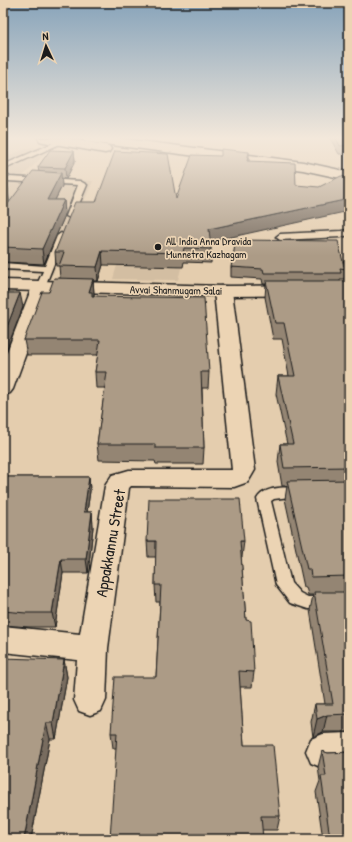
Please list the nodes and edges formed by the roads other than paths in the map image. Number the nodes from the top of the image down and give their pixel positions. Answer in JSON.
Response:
{"nodes":[{"id":1,"x":7,"y":177,"type":"edge"},
{"id":2,"x":349,"y":232,"type":"edge"},
{"id":3,"x":280,"y":236,"type":"dead end"},
{"id":4,"x":345,"y":264,"type":"edge"},
{"id":5,"x":3,"y":266,"type":"edge"},
{"id":6,"x":48,"y":269,"type":"junction"},
{"id":7,"x":349,"y":276,"type":"edge"},
{"id":8,"x":3,"y":285,"type":"edge"},
{"id":9,"x":41,"y":287,"type":"junction"},
{"id":10,"x":349,"y":290,"type":"edge"},
{"id":11,"x":222,"y":291,"type":"junction"},
{"id":12,"x":3,"y":389,"type":"edge"},
{"id":13,"x":312,"y":492,"type":"edge"},
{"id":14,"x":349,"y":602,"type":"edge"},
{"id":15,"x":3,"y":639,"type":"edge"},
{"id":16,"x":92,"y":648,"type":"junction"},
{"id":17,"x":90,"y":700,"type":"dead end"}],
"edges":[{"from":1,"to":6,"type":"lane"},
{"from":2,"to":3,"type":"lane"},
{"from":4,"to":7,"type":"lane"},
{"from":5,"to":6,"type":"lane"},
{"from":6,"to":9,"type":"lane"},
{"from":8,"to":9,"type":"main road","name":"Avvai Shanmugam Salai"},
{"from":9,"to":11,"type":"main road","name":"Avvai Shanmugam Salai"},
{"from":9,"to":12,"type":"main road"},
{"from":10,"to":11,"type":"main road","name":"Avvai Shanmugam Salai"},
{"from":11,"to":16,"type":"main road","name":"Appakkannu Street"},
{"from":13,"to":14,"type":"lane"},
{"from":15,"to":16,"type":"main road"},
{"from":16,"to":17,"type":"main road","name":"Appakkannu Street"}]}
